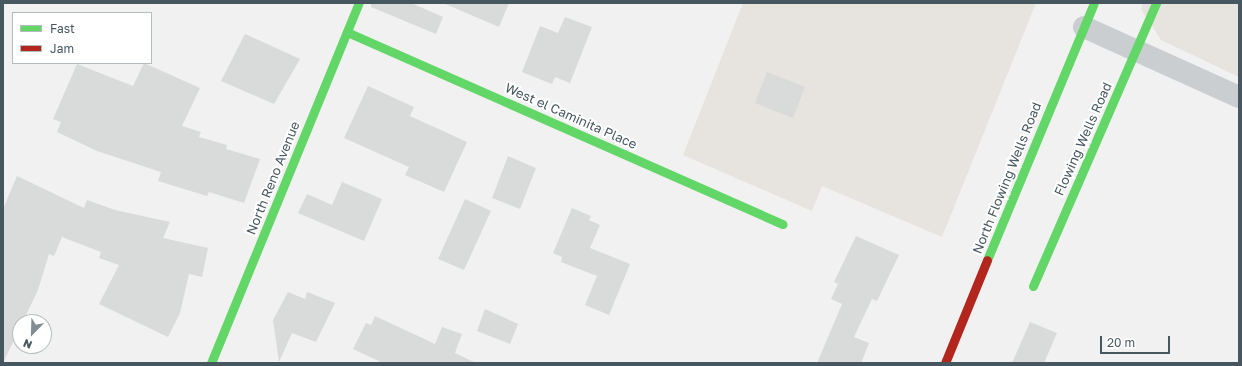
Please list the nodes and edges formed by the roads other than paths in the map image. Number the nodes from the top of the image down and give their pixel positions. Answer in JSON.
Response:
{"nodes":[{"id":1,"x":359,"y":3,"type":"edge"},
{"id":2,"x":1094,"y":3,"type":"edge"},
{"id":3,"x":1156,"y":3,"type":"edge"},
{"id":4,"x":1084,"y":27,"type":"junction"},
{"id":5,"x":347,"y":32,"type":"junction"},
{"id":6,"x":1137,"y":51,"type":"junction"},
{"id":7,"x":1239,"y":97,"type":"edge"},
{"id":8,"x":783,"y":224,"type":"dead end"},
{"id":9,"x":1033,"y":286,"type":"dead end"},
{"id":10,"x":211,"y":363,"type":"edge"},
{"id":11,"x":945,"y":363,"type":"edge"}],
"edges":[{"from":1,"to":5,"type":"street","name":"North Reno Avenue"},
{"from":2,"to":4,"type":"street","name":"North Flowing Wells Road"},
{"from":3,"to":6,"type":"street","name":"Flowing Wells Road"},
{"from":4,"to":6,"type":"street"},
{"from":4,"to":11,"type":"street","name":"North Flowing Wells Road"},
{"from":5,"to":8,"type":"street","name":"West el Caminita Place"},
{"from":5,"to":10,"type":"street","name":"North Reno Avenue"},
{"from":6,"to":7,"type":"street"},
{"from":6,"to":9,"type":"street","name":"Flowing Wells Road"}]}
